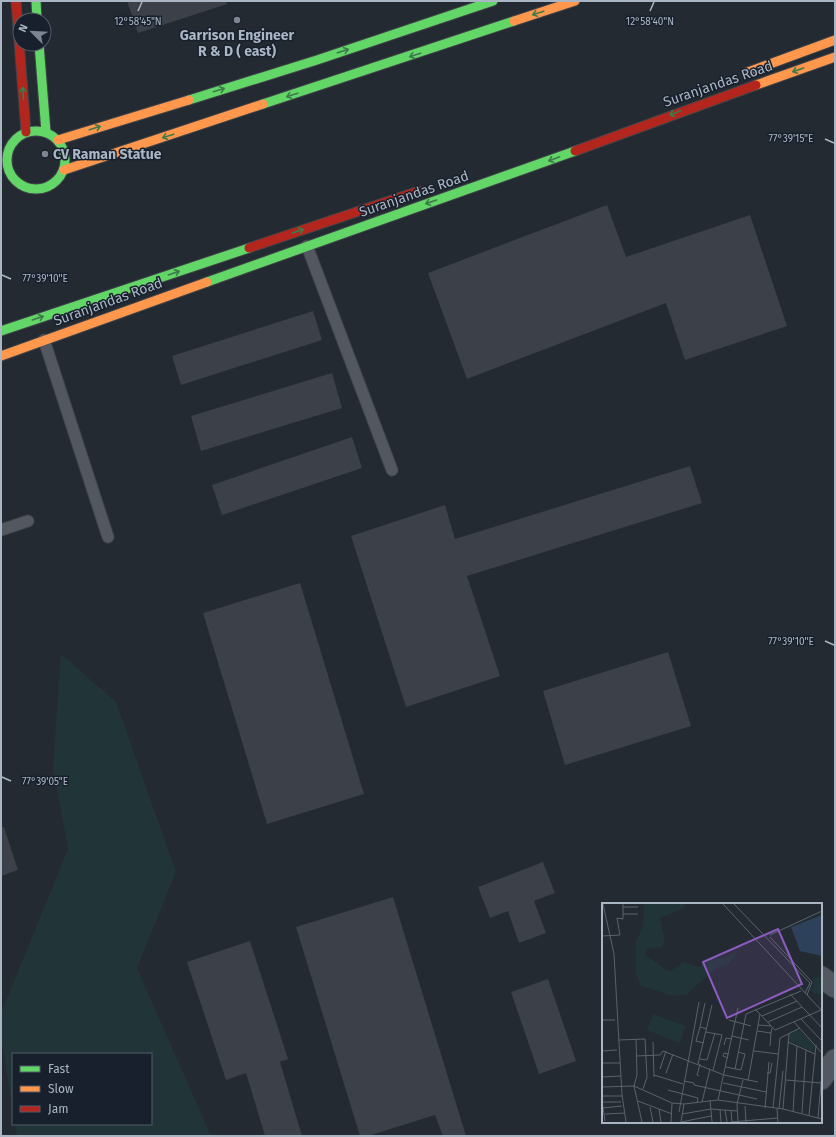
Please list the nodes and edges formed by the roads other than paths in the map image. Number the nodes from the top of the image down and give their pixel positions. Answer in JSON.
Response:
{"nodes":[{"id":1,"x":16,"y":1,"type":"edge"},
{"id":2,"x":36,"y":1,"type":"edge"},
{"id":3,"x":493,"y":1,"type":"edge"},
{"id":4,"x":575,"y":1,"type":"edge"},
{"id":5,"x":37,"y":12,"type":"edge"},
{"id":6,"x":835,"y":40,"type":"edge"},
{"id":7,"x":40,"y":52,"type":"edge"},
{"id":8,"x":835,"y":58,"type":"edge"},
{"id":9,"x":738,"y":76,"type":"dead end"},
{"id":10,"x":26,"y":132,"type":"junction"},
{"id":11,"x":46,"y":132,"type":"junction"},
{"id":12,"x":58,"y":140,"type":"junction"},
{"id":13,"x":4,"y":166,"type":"edge"},
{"id":14,"x":64,"y":170,"type":"junction"},
{"id":15,"x":431,"y":187,"type":"dead end"},
{"id":16,"x":307,"y":246,"type":"junction"},
{"id":17,"x":1,"y":331,"type":"edge"},
{"id":18,"x":44,"y":340,"type":"junction"},
{"id":19,"x":1,"y":356,"type":"edge"},
{"id":20,"x":392,"y":470,"type":"dead end"},
{"id":21,"x":28,"y":521,"type":"dead end"},
{"id":22,"x":1,"y":530,"type":"edge"},
{"id":23,"x":108,"y":537,"type":"dead end"},
{"id":24,"x":822,"y":977,"type":"edge"},
{"id":25,"x":835,"y":987,"type":"edge"},
{"id":26,"x":835,"y":1060,"type":"edge"},
{"id":27,"x":822,"y":1078,"type":"edge"}],
"edges":[{"from":10,"to":1,"type":"street","one_way":true},
{"from":2,"to":5,"type":"street"},
{"from":12,"to":3,"type":"street","one_way":true},
{"from":4,"to":14,"type":"street","one_way":true},
{"from":6,"to":9,"type":"street","name":"Suranjandas Road"},
{"from":7,"to":11,"type":"street"},
{"from":8,"to":16,"type":"street","name":"Suranjandas Road","one_way":true},
{"from":10,"to":11,"type":"street"},
{"from":10,"to":13,"type":"street"},
{"from":11,"to":12,"type":"street"},
{"from":12,"to":14,"type":"street"},
{"from":13,"to":14,"type":"street"},
{"from":17,"to":15,"type":"street","name":"Suranjandas Road","one_way":true},
{"from":16,"to":18,"type":"street","name":"Suranjandas Road"},
{"from":16,"to":20,"type":"lane"},
{"from":18,"to":19,"type":"street","name":"Suranjandas Road"},
{"from":18,"to":23,"type":"lane"},
{"from":21,"to":22,"type":"lane"},
{"from":24,"to":25,"type":"street"},
{"from":26,"to":27,"type":"street"}]}
